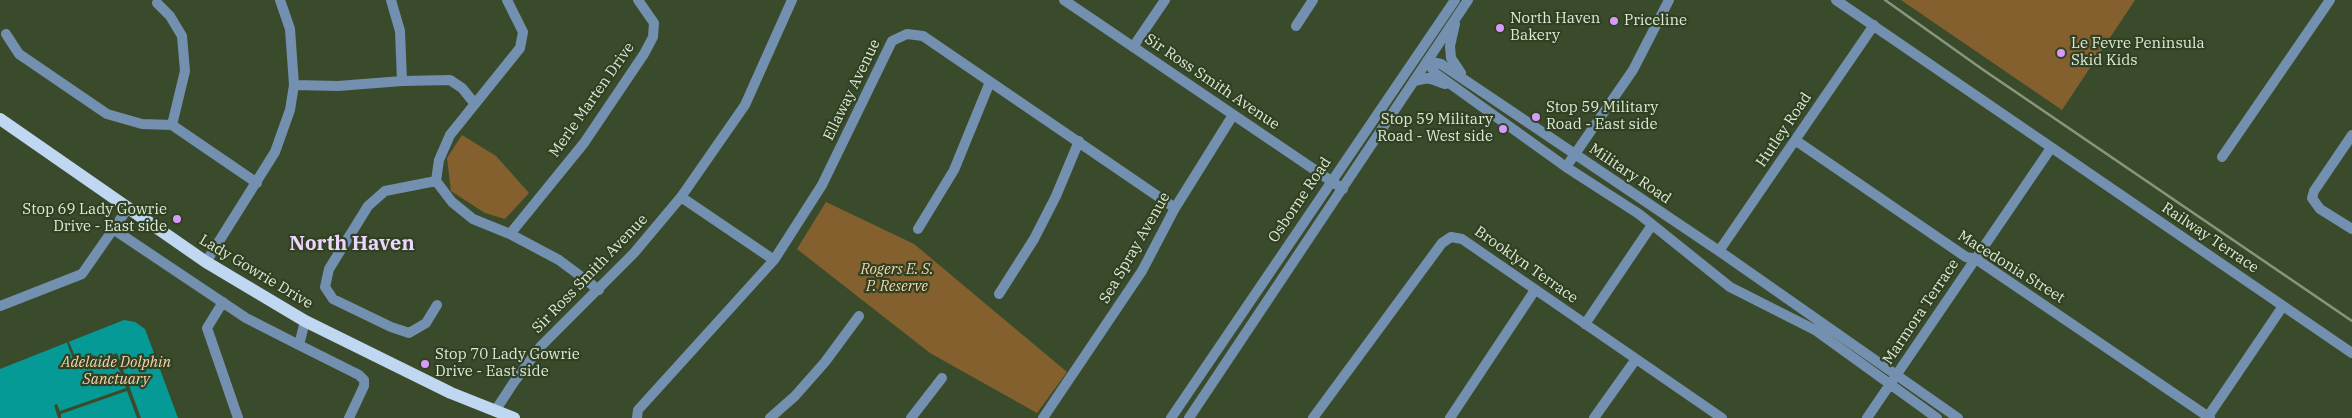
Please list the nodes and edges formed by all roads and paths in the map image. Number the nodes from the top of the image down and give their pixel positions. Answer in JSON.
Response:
{"nodes":[{"id":1,"x":280,"y":0,"type":"edge"},
{"id":2,"x":391,"y":0,"type":"edge"},
{"id":3,"x":507,"y":0,"type":"edge"},
{"id":4,"x":638,"y":0,"type":"edge"},
{"id":5,"x":792,"y":0,"type":"edge"},
{"id":6,"x":1064,"y":0,"type":"edge"},
{"id":7,"x":1165,"y":0,"type":"edge"},
{"id":8,"x":1313,"y":0,"type":"edge"},
{"id":9,"x":1455,"y":0,"type":"edge"},
{"id":10,"x":1468,"y":0,"type":"edge"},
{"id":11,"x":1669,"y":0,"type":"edge"},
{"id":12,"x":1836,"y":0,"type":"edge"},
{"id":13,"x":2330,"y":0,"type":"edge"},
{"id":14,"x":157,"y":4,"type":"dead end"},
{"id":15,"x":1458,"y":16,"type":"junction"},
{"id":16,"x":1874,"y":25,"type":"junction"},
{"id":17,"x":1296,"y":26,"type":"dead end"},
{"id":18,"x":6,"y":34,"type":"dead end"},
{"id":19,"x":1428,"y":40,"type":"junction"},
{"id":20,"x":1133,"y":47,"type":"junction"},
{"id":21,"x":1427,"y":61,"type":"junction"},
{"id":22,"x":1408,"y":71,"type":"junction"},
{"id":23,"x":402,"y":80,"type":"junction"},
{"id":24,"x":1414,"y":81,"type":"junction"},
{"id":25,"x":990,"y":82,"type":"junction"},
{"id":26,"x":1469,"y":83,"type":"junction"},
{"id":27,"x":294,"y":85,"type":"junction"},
{"id":28,"x":1462,"y":92,"type":"junction"},
{"id":29,"x":475,"y":104,"type":"junction"},
{"id":30,"x":1232,"y":115,"type":"junction"},
{"id":31,"x":0,"y":119,"type":"edge"},
{"id":32,"x":172,"y":125,"type":"junction"},
{"id":33,"x":2352,"y":135,"type":"edge"},
{"id":34,"x":1795,"y":140,"type":"junction"},
{"id":35,"x":1078,"y":141,"type":"junction"},
{"id":36,"x":2051,"y":148,"type":"junction"},
{"id":37,"x":1575,"y":155,"type":"junction"},
{"id":38,"x":2222,"y":157,"type":"dead end"},
{"id":39,"x":1566,"y":167,"type":"junction"},
{"id":40,"x":436,"y":180,"type":"junction"},
{"id":41,"x":1331,"y":181,"type":"junction"},
{"id":42,"x":257,"y":182,"type":"junction"},
{"id":43,"x":1343,"y":189,"type":"junction"},
{"id":44,"x":681,"y":197,"type":"junction"},
{"id":45,"x":128,"y":208,"type":"junction"},
{"id":46,"x":1175,"y":208,"type":"junction"},
{"id":47,"x":1652,"y":225,"type":"junction"},
{"id":48,"x":113,"y":229,"type":"junction"},
{"id":49,"x":918,"y":229,"type":"dead end"},
{"id":50,"x":2352,"y":229,"type":"edge"},
{"id":51,"x":510,"y":234,"type":"junction"},
{"id":52,"x":1719,"y":251,"type":"junction"},
{"id":53,"x":1976,"y":259,"type":"junction"},
{"id":54,"x":774,"y":260,"type":"junction"},
{"id":55,"x":206,"y":262,"type":"junction"},
{"id":56,"x":599,"y":290,"type":"junction"},
{"id":57,"x":1536,"y":290,"type":"junction"},
{"id":58,"x":999,"y":294,"type":"dead end"},
{"id":59,"x":223,"y":302,"type":"junction"},
{"id":60,"x":0,"y":306,"type":"edge"},
{"id":61,"x":437,"y":306,"type":"dead end"},
{"id":62,"x":2283,"y":306,"type":"junction"},
{"id":63,"x":859,"y":316,"type":"dead end"},
{"id":64,"x":305,"y":321,"type":"junction"},
{"id":65,"x":1585,"y":324,"type":"junction"},
{"id":66,"x":298,"y":346,"type":"junction"},
{"id":67,"x":2352,"y":353,"type":"edge"},
{"id":68,"x":1636,"y":359,"type":"junction"},
{"id":69,"x":942,"y":378,"type":"dead end"},
{"id":70,"x":1893,"y":379,"type":"junction"},
{"id":71,"x":1178,"y":407,"type":"junction"},
{"id":72,"x":495,"y":411,"type":"junction"},
{"id":73,"x":1192,"y":417,"type":"edge"},
{"id":74,"x":2208,"y":417,"type":"edge"},
{"id":75,"x":238,"y":418,"type":"edge"},
{"id":76,"x":348,"y":418,"type":"edge"},
{"id":77,"x":514,"y":418,"type":"edge"},
{"id":78,"x":637,"y":418,"type":"edge"},
{"id":79,"x":770,"y":418,"type":"edge"},
{"id":80,"x":910,"y":418,"type":"edge"},
{"id":81,"x":1043,"y":418,"type":"edge"},
{"id":82,"x":1170,"y":418,"type":"edge"},
{"id":83,"x":1313,"y":418,"type":"edge"},
{"id":84,"x":1450,"y":418,"type":"edge"},
{"id":85,"x":1594,"y":418,"type":"edge"},
{"id":86,"x":1722,"y":418,"type":"edge"},
{"id":87,"x":1867,"y":418,"type":"edge"},
{"id":88,"x":1937,"y":418,"type":"edge"},
{"id":89,"x":1958,"y":418,"type":"edge"}],
"edges":[{"from":1,"to":27,"type":"street"},
{"from":2,"to":23,"type":"street"},
{"from":3,"to":29,"type":"street"},
{"from":4,"to":51,"type":"street","name":"Merle Marten Drive"},
{"from":5,"to":44,"type":"street","name":"Sir Ross Smith Avenue"},
{"from":6,"to":20,"type":"street","name":"Sir Ross Smith Avenue"},
{"from":7,"to":20,"type":"street"},
{"from":8,"to":17,"type":"street"},
{"from":9,"to":19,"type":"street","name":"Osborne Road"},
{"from":10,"to":15,"type":"street","name":"Osborne Road"},
{"from":11,"to":37,"type":"street"},
{"from":12,"to":16,"type":"street","name":"Railway Terrace"},
{"from":13,"to":38,"type":"street"},
{"from":14,"to":32,"type":"street"},
{"from":15,"to":21,"type":"street","name":"Osborne Road"},
{"from":15,"to":26,"type":"street"},
{"from":16,"to":34,"type":"street","name":"Hutley Road"},
{"from":16,"to":36,"type":"street","name":"Railway Terrace"},
{"from":18,"to":32,"type":"street"},
{"from":19,"to":21,"type":"street"},
{"from":19,"to":22,"type":"street","name":"Osborne Road"},
{"from":20,"to":30,"type":"street","name":"Sir Ross Smith Avenue"},
{"from":21,"to":22,"type":"street"},
{"from":21,"to":24,"type":"street","name":"Osborne Road"},
{"from":21,"to":26,"type":"street","name":"Military Road"},
{"from":21,"to":28,"type":"street","name":"Military Road"},
{"from":22,"to":41,"type":"street","name":"Osborne Road"},
{"from":23,"to":27,"type":"street"},
{"from":23,"to":29,"type":"street"},
{"from":24,"to":28,"type":"street"},
{"from":24,"to":43,"type":"street","name":"Osborne Road"},
{"from":25,"to":35,"type":"street","name":"Ellaway Avenue"},
{"from":25,"to":49,"type":"street"},
{"from":25,"to":54,"type":"street","name":"Ellaway Avenue"},
{"from":26,"to":37,"type":"street","name":"Military Road"},
{"from":27,"to":42,"type":"street"},
{"from":28,"to":39,"type":"street","name":"Military Road"},
{"from":29,"to":40,"type":"street"},
{"from":30,"to":41,"type":"street","name":"Sir Ross Smith Avenue"},
{"from":30,"to":46,"type":"street","name":"Sea Spray Avenue"},
{"from":31,"to":45,"type":"main road","name":"Lady Gowrie Drive"},
{"from":32,"to":42,"type":"street"},
{"from":33,"to":50,"type":"street"},
{"from":34,"to":52,"type":"street","name":"Hutley Road"},
{"from":34,"to":53,"type":"street","name":"Macedonia Street"},
{"from":35,"to":46,"type":"street","name":"Ellaway Avenue"},
{"from":35,"to":58,"type":"street"},
{"from":36,"to":53,"type":"street","name":"Marmora Terrace"},
{"from":36,"to":62,"type":"street","name":"Railway Terrace"},
{"from":37,"to":39,"type":"street"},
{"from":37,"to":52,"type":"street","name":"Military Road"},
{"from":39,"to":47,"type":"street","name":"Military Road"},
{"from":40,"to":51,"type":"street"},
{"from":40,"to":61,"type":"street"},
{"from":41,"to":43,"type":"street","name":"Sir Ross Smith Avenue"},
{"from":41,"to":71,"type":"street","name":"Osborne Road"},
{"from":42,"to":55,"type":"street"},
{"from":43,"to":73,"type":"street","name":"Osborne Road"},
{"from":44,"to":54,"type":"street"},
{"from":44,"to":56,"type":"street","name":"Sir Ross Smith Avenue"},
{"from":45,"to":48,"type":"street"},
{"from":45,"to":55,"type":"main road","name":"Lady Gowrie Drive"},
{"from":46,"to":81,"type":"street","name":"Sea Spray Avenue"},
{"from":47,"to":65,"type":"street"},
{"from":47,"to":70,"type":"street","name":"Military Road"},
{"from":48,"to":59,"type":"street"},
{"from":48,"to":60,"type":"street"},
{"from":51,"to":56,"type":"street"},
{"from":52,"to":70,"type":"street","name":"Military Road"},
{"from":53,"to":70,"type":"street","name":"Marmora Terrace"},
{"from":53,"to":74,"type":"street","name":"Macedonia Street"},
{"from":54,"to":78,"type":"street","name":"Ellaway Avenue"},
{"from":55,"to":64,"type":"main road","name":"Lady Gowrie Drive"},
{"from":56,"to":72,"type":"street","name":"Sir Ross Smith Avenue"},
{"from":57,"to":65,"type":"street","name":"Brooklyn Terrace"},
{"from":57,"to":83,"type":"street","name":"Brooklyn Terrace"},
{"from":57,"to":84,"type":"street"},
{"from":59,"to":66,"type":"street"},
{"from":59,"to":75,"type":"street"},
{"from":62,"to":67,"type":"street","name":"Railway Terrace"},
{"from":62,"to":74,"type":"street"},
{"from":63,"to":79,"type":"street"},
{"from":64,"to":66,"type":"street"},
{"from":64,"to":72,"type":"main road","name":"Lady Gowrie Drive"},
{"from":65,"to":68,"type":"street","name":"Brooklyn Terrace"},
{"from":66,"to":76,"type":"street"},
{"from":68,"to":85,"type":"street"},
{"from":68,"to":86,"type":"street","name":"Brooklyn Terrace"},
{"from":69,"to":80,"type":"street"},
{"from":70,"to":87,"type":"street","name":"Marmora Terrace"},
{"from":70,"to":88,"type":"street","name":"Military Road"},
{"from":70,"to":89,"type":"street","name":"Military Road"},
{"from":71,"to":73,"type":"street"},
{"from":71,"to":82,"type":"street","name":"Osborne Road"},
{"from":72,"to":77,"type":"main road","name":"Lady Gowrie Drive"}]}
